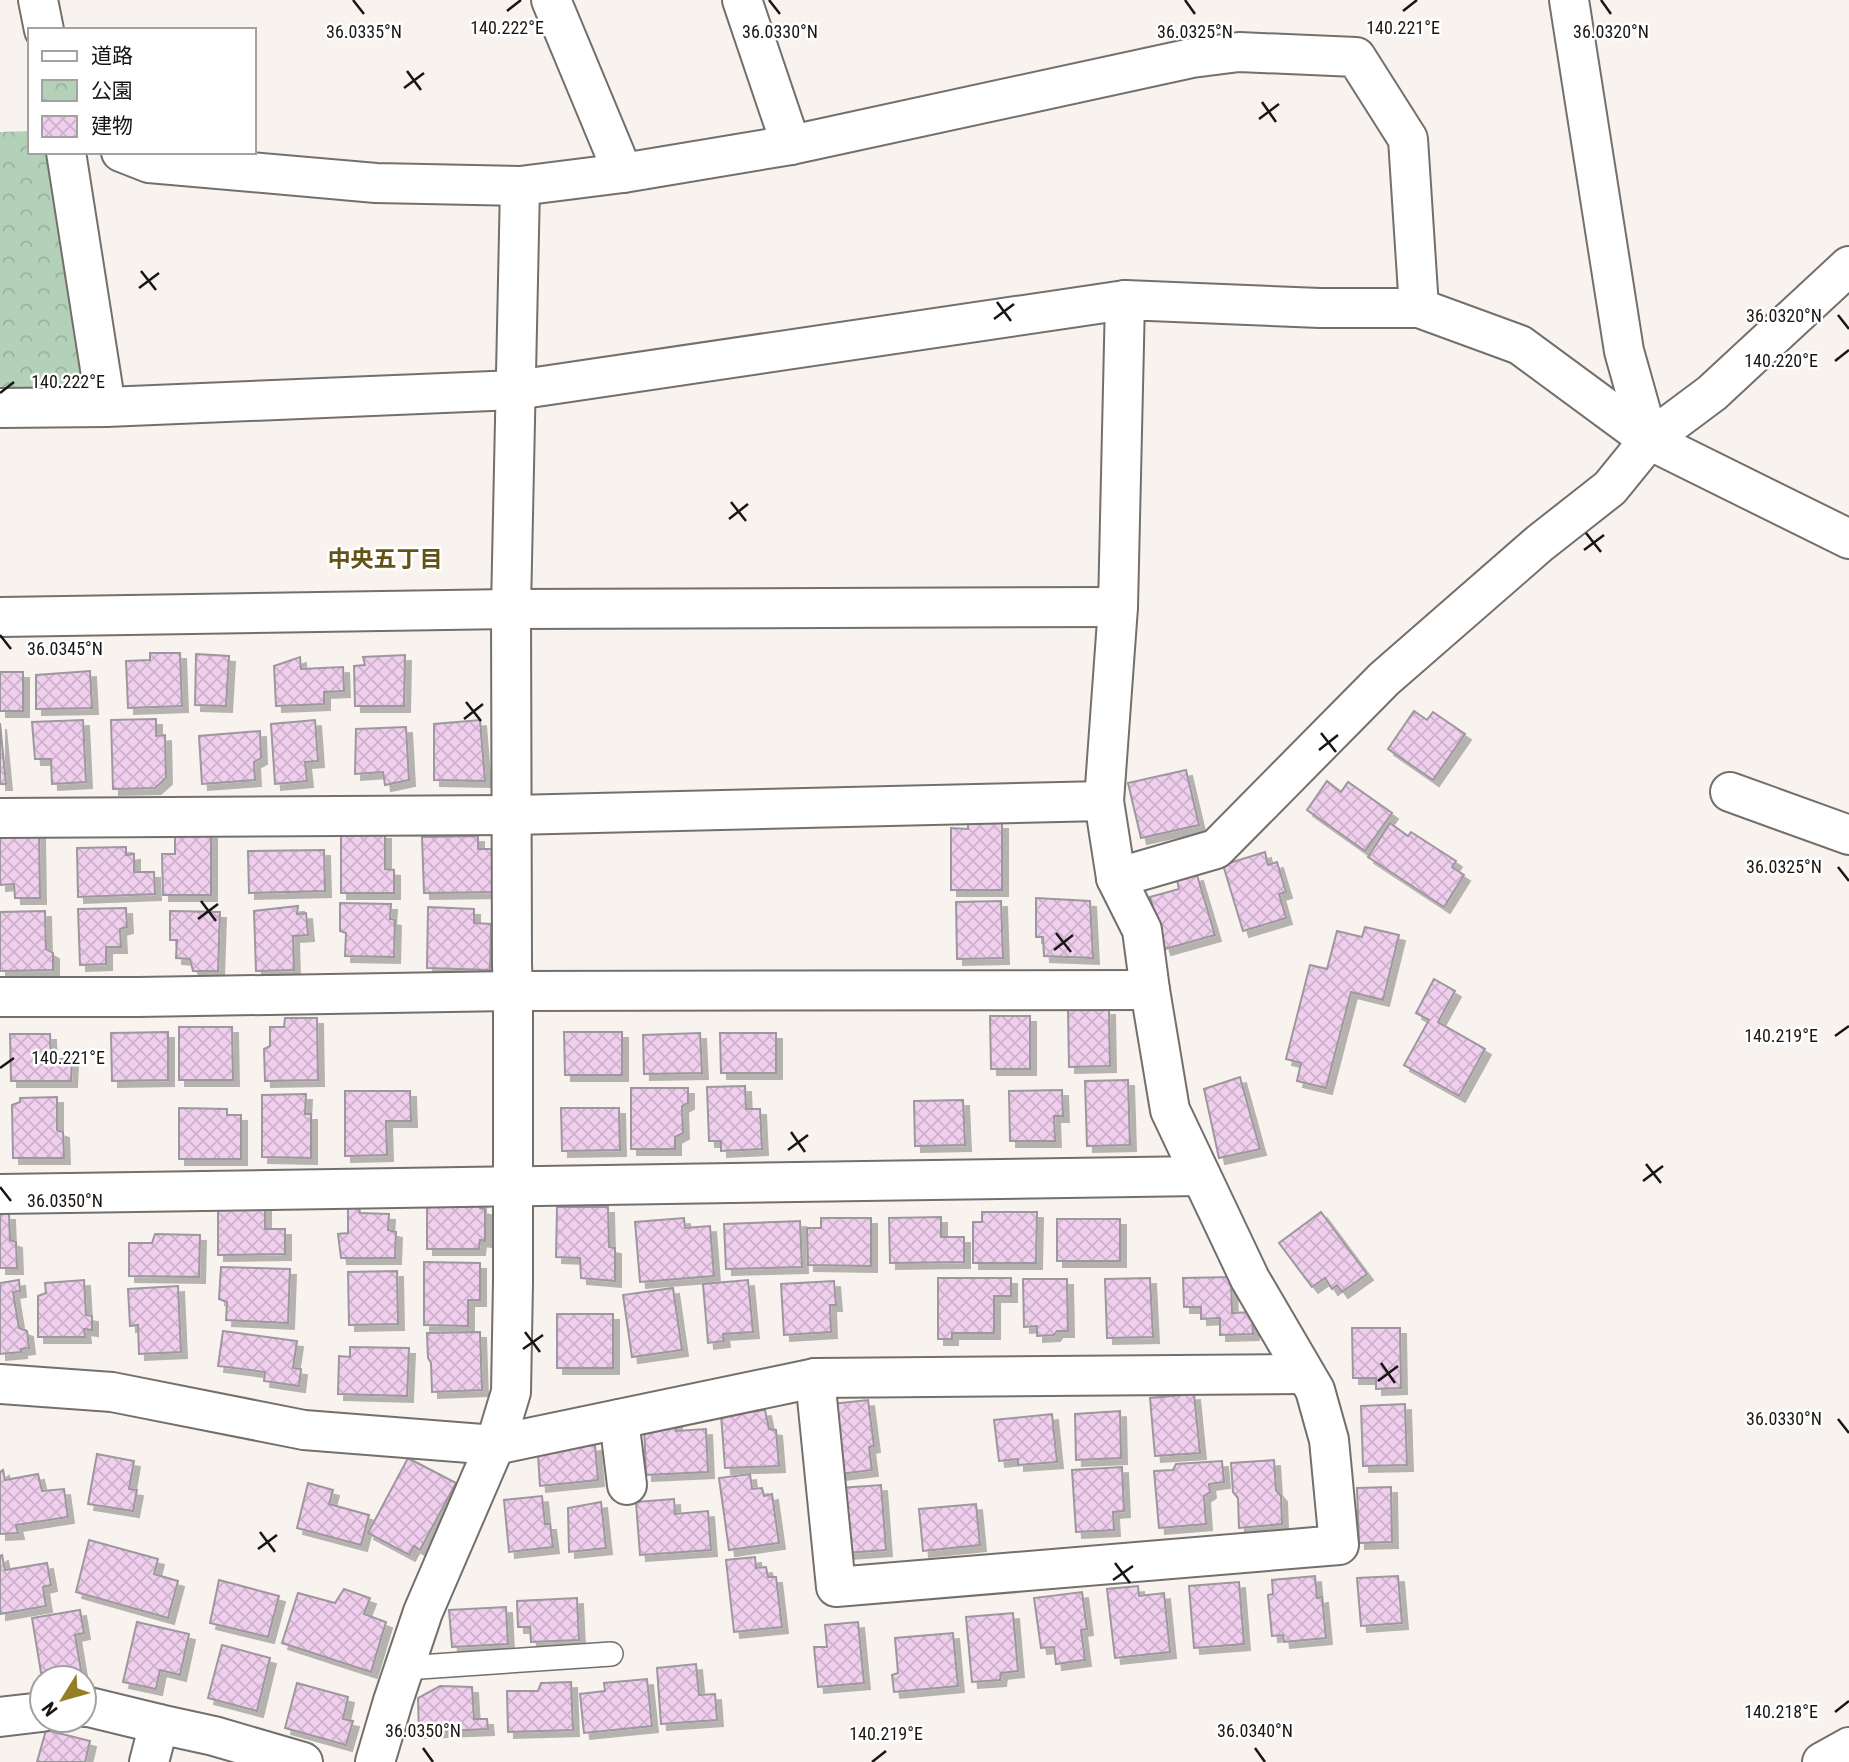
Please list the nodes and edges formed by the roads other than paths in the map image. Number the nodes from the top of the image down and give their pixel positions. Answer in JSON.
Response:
{"nodes":[{"id":1,"x":38,"y":0,"type":"edge"},
{"id":2,"x":551,"y":0,"type":"edge"},
{"id":3,"x":741,"y":0,"type":"edge"},
{"id":4,"x":1576,"y":1,"type":"edge"},
{"id":5,"x":44,"y":28,"type":"edge"},
{"id":6,"x":791,"y":145,"type":"junction"},
{"id":7,"x":66,"y":154,"type":"edge"},
{"id":8,"x":126,"y":154,"type":"edge"},
{"id":9,"x":623,"y":173,"type":"junction"},
{"id":10,"x":520,"y":186,"type":"junction"},
{"id":11,"x":1843,"y":281,"type":"edge"},
{"id":12,"x":1125,"y":300,"type":"junction"},
{"id":13,"x":1419,"y":308,"type":"junction"},
{"id":14,"x":516,"y":390,"type":"junction"},
{"id":15,"x":106,"y":407,"type":"junction"},
{"id":16,"x":0,"y":408,"type":"edge"},
{"id":17,"x":1649,"y":440,"type":"junction"},
{"id":18,"x":1849,"y":539,"type":"edge"},
{"id":19,"x":1118,"y":607,"type":"junction"},
{"id":20,"x":511,"y":609,"type":"junction"},
{"id":21,"x":0,"y":617,"type":"edge"},
{"id":22,"x":1730,"y":792,"type":"dead end"},
{"id":23,"x":1104,"y":801,"type":"junction"},
{"id":24,"x":512,"y":815,"type":"junction"},
{"id":25,"x":0,"y":818,"type":"edge"},
{"id":26,"x":1849,"y":835,"type":"edge"},
{"id":27,"x":1116,"y":878,"type":"junction"},
{"id":28,"x":1150,"y":990,"type":"junction"},
{"id":29,"x":513,"y":991,"type":"junction"},
{"id":30,"x":0,"y":997,"type":"edge"},
{"id":31,"x":1201,"y":1176,"type":"junction"},
{"id":32,"x":513,"y":1185,"type":"junction"},
{"id":33,"x":0,"y":1194,"type":"edge"},
{"id":34,"x":1305,"y":1374,"type":"junction"},
{"id":35,"x":815,"y":1378,"type":"junction"},
{"id":36,"x":0,"y":1384,"type":"edge"},
{"id":37,"x":619,"y":1419,"type":"junction"},
{"id":38,"x":495,"y":1446,"type":"junction"},
{"id":39,"x":627,"y":1485,"type":"dead end"},
{"id":40,"x":611,"y":1654,"type":"dead end"},
{"id":41,"x":405,"y":1668,"type":"junction"},
{"id":42,"x":98,"y":1709,"type":"edge"},
{"id":43,"x":28,"y":1714,"type":"edge"},
{"id":44,"x":0,"y":1717,"type":"edge"},
{"id":45,"x":159,"y":1724,"type":"junction"},
{"id":46,"x":1849,"y":1747,"type":"edge"},
{"id":47,"x":149,"y":1762,"type":"edge"},
{"id":48,"x":303,"y":1762,"type":"edge"},
{"id":49,"x":375,"y":1762,"type":"edge"},
{"id":50,"x":1822,"y":1762,"type":"edge"}],
"edges":[{"from":1,"to":5,"type":"street"},
{"from":2,"to":9,"type":"street"},
{"from":3,"to":6,"type":"street"},
{"from":4,"to":17,"type":"street"},
{"from":6,"to":9,"type":"street"},
{"from":6,"to":13,"type":"street"},
{"from":7,"to":15,"type":"street"},
{"from":8,"to":10,"type":"street"},
{"from":9,"to":10,"type":"street"},
{"from":10,"to":14,"type":"street"},
{"from":11,"to":17,"type":"street"},
{"from":12,"to":13,"type":"street"},
{"from":12,"to":14,"type":"street"},
{"from":12,"to":19,"type":"street"},
{"from":13,"to":17,"type":"street"},
{"from":14,"to":15,"type":"street"},
{"from":14,"to":20,"type":"street"},
{"from":15,"to":16,"type":"street"},
{"from":17,"to":18,"type":"street"},
{"from":17,"to":27,"type":"street"},
{"from":19,"to":20,"type":"street"},
{"from":19,"to":23,"type":"street"},
{"from":20,"to":21,"type":"street"},
{"from":20,"to":24,"type":"street"},
{"from":22,"to":26,"type":"street"},
{"from":23,"to":24,"type":"street"},
{"from":23,"to":27,"type":"street"},
{"from":24,"to":25,"type":"street"},
{"from":24,"to":29,"type":"street"},
{"from":27,"to":28,"type":"street"},
{"from":28,"to":29,"type":"street"},
{"from":28,"to":31,"type":"street"},
{"from":29,"to":30,"type":"street"},
{"from":29,"to":32,"type":"street"},
{"from":31,"to":32,"type":"street"},
{"from":31,"to":34,"type":"street"},
{"from":32,"to":33,"type":"street"},
{"from":32,"to":38,"type":"street"},
{"from":34,"to":35,"type":"street"},
{"from":34,"to":35,"type":"street"},
{"from":35,"to":37,"type":"street"},
{"from":36,"to":38,"type":"street"},
{"from":37,"to":38,"type":"street"},
{"from":37,"to":39,"type":"street"},
{"from":38,"to":41,"type":"street"},
{"from":40,"to":41,"type":"lane"},
{"from":41,"to":49,"type":"street"},
{"from":42,"to":45,"type":"street"},
{"from":43,"to":44,"type":"street"},
{"from":45,"to":47,"type":"street"},
{"from":45,"to":48,"type":"street"},
{"from":46,"to":50,"type":"street"}]}
